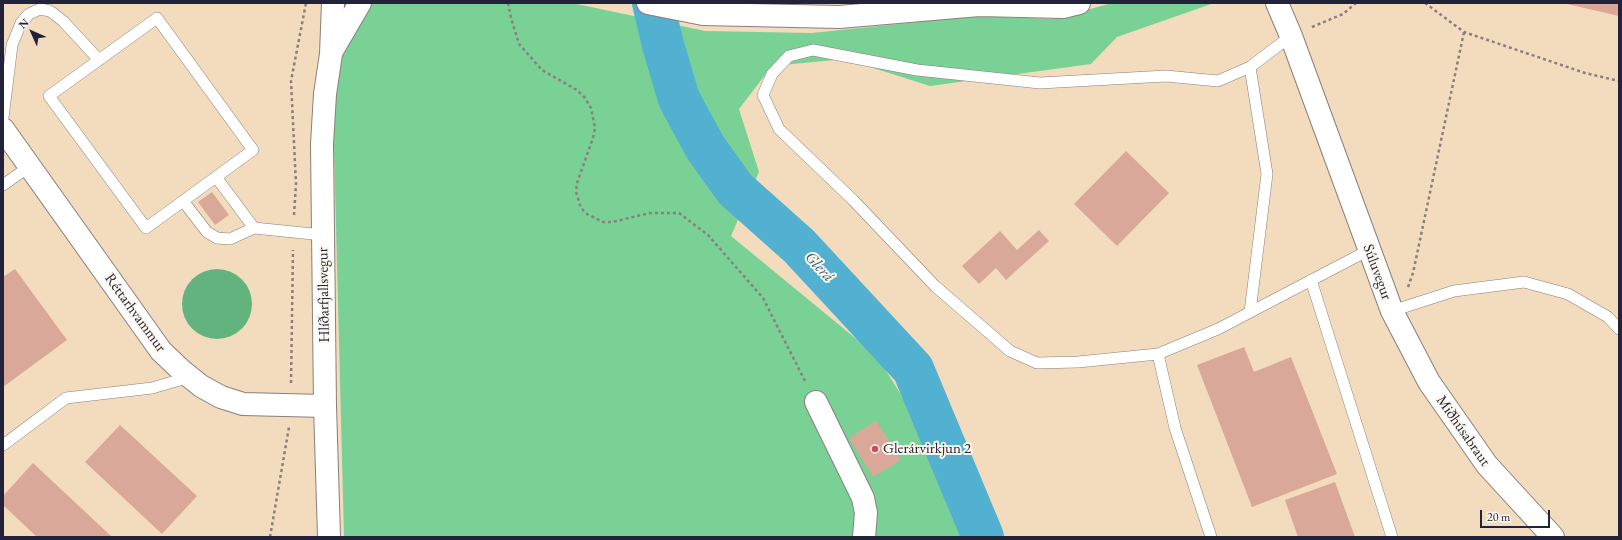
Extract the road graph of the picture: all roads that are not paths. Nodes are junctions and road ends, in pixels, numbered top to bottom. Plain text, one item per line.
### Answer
1 (333, 3) edge
2 (360, 3) edge
3 (648, 3) edge
4 (1079, 3) edge
5 (1277, 3) edge
6 (983, 4) edge
7 (1291, 36) junction
8 (331, 54) junction
9 (99, 60) junction
10 (1250, 67) junction
11 (3, 118) edge
12 (3, 129) edge
13 (30, 166) junction
14 (216, 177) junction
15 (3, 185) edge
16 (183, 201) junction
17 (254, 228) junction
18 (323, 235) junction
19 (1369, 250) junction
20 (1311, 280) junction
21 (1392, 311) junction
22 (1250, 312) junction
23 (1619, 329) edge
24 (1158, 354) junction
25 (190, 377) junction
26 (816, 402) road end
27 (325, 406) junction
28 (3, 445) edge
29 (1547, 535) edge
30 (329, 537) edge
31 (864, 537) edge
32 (1211, 537) edge
33 (1392, 537) edge

1 - 8 street, Hlíðarfjallsvegur
2 - 8 street, Hlíðarfjallsvegur
3 - 6 street
4 - 6 street
5 - 7 street, Súluvegur
7 - 10 lane
7 - 19 street, Súluvegur
8 - 18 street, Hlíðarfjallsvegur
9 - 11 lane
9 - 14 lane
9 - 16 lane
10 - 22 lane
10 - 24 lane
12 - 13 street, Réttarhvammur
13 - 15 lane
13 - 25 street, Réttarhvammur
14 - 16 lane
14 - 17 lane
16 - 17 lane
17 - 18 lane
18 - 27 street, Hlíðarfjallsvegur
19 - 20 lane
19 - 21 street, Súluvegur
20 - 22 lane
20 - 33 lane
21 - 23 lane, Súluvegur
21 - 29 street, Miðhúsabraut
22 - 24 lane
24 - 32 lane
25 - 27 street, Réttarhvammur
25 - 28 lane
26 - 31 street
27 - 30 street, Hlíðarfjallsvegur

